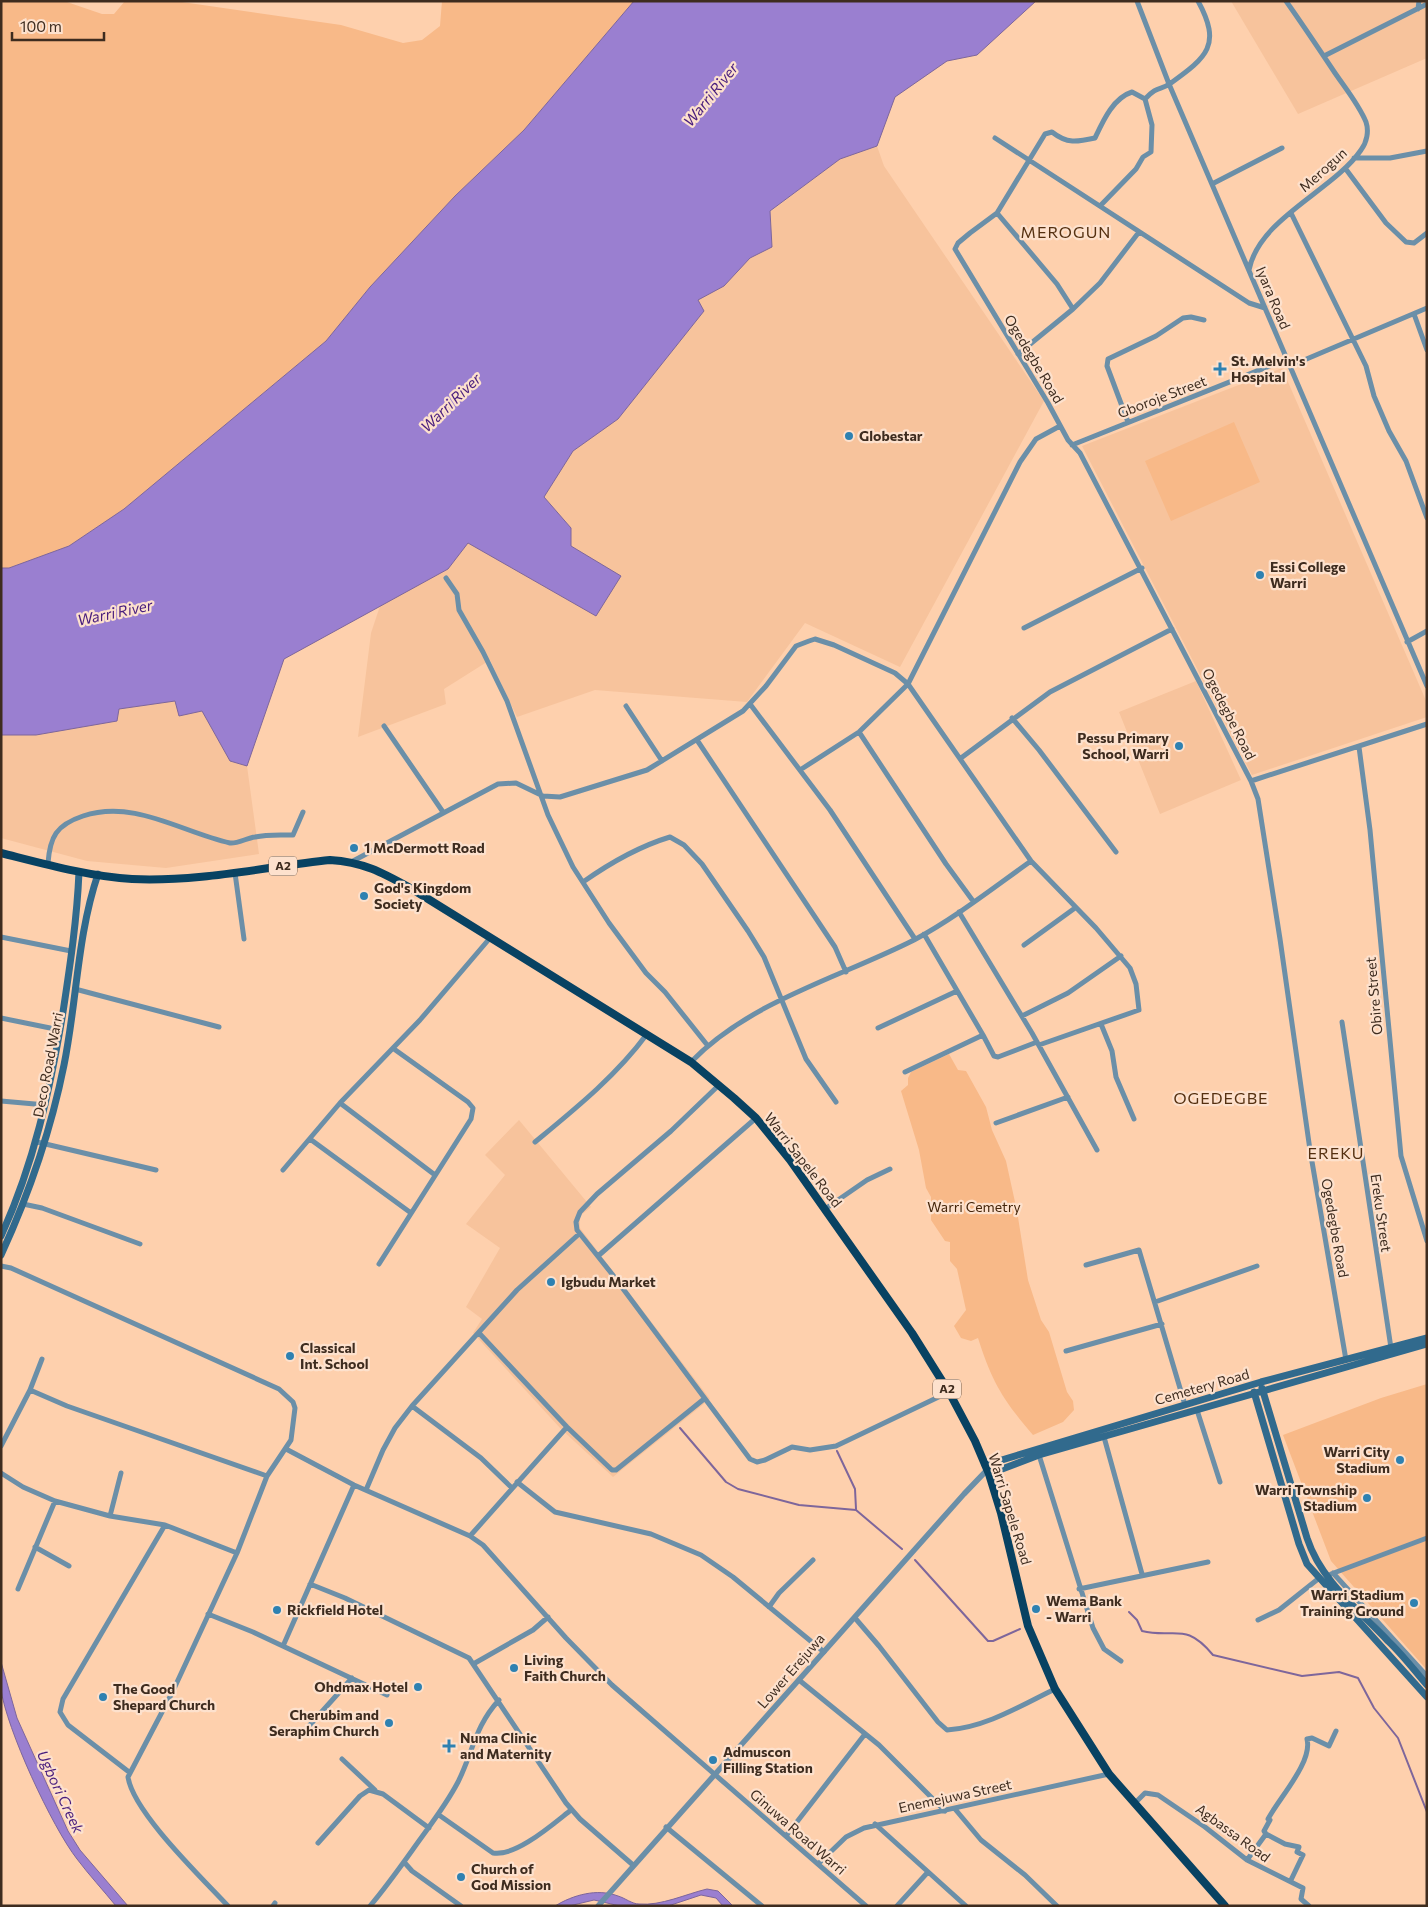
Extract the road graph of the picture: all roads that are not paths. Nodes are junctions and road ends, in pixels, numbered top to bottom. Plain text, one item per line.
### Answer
1 (1137, 1) edge
2 (1198, 1) edge
3 (1286, 1) edge
4 (1420, 1) edge
5 (1427, 4) edge
6 (1418, 9) junction
7 (1324, 56) junction
8 (1169, 84) junction
9 (1146, 99) junction
10 (996, 138) dead end
11 (1282, 148) dead end
12 (1427, 151) edge
13 (1354, 158) junction
14 (1030, 162) junction
15 (1345, 168) junction
16 (1212, 184) junction
17 (1100, 206) junction
18 (997, 213) junction
19 (1291, 214) junction
20 (1139, 232) junction
21 (1427, 233) edge
22 (1249, 271) junction
23 (1265, 308) junction
24 (1427, 308) edge
25 (1072, 309) junction
26 (1414, 314) junction
27 (1204, 320) dead end
28 (1352, 340) junction
29 (1427, 350) edge
30 (1018, 354) junction
31 (1287, 359) junction
32 (1290, 366) junction
33 (1128, 422) junction
34 (1060, 426) junction
35 (1072, 445) junction
36 (1427, 517) edge
37 (1142, 568) junction
38 (446, 578) dead end
39 (1024, 628) dead end
40 (1172, 629) junction
41 (1427, 631) edge
42 (1407, 642) junction
43 (908, 684) junction
44 (1427, 686) edge
45 (750, 704) junction
46 (626, 706) dead end
47 (1012, 718) junction
48 (1427, 724) edge
49 (384, 726) dead end
50 (859, 732) junction
51 (697, 740) junction
52 (1359, 746) junction
53 (961, 758) junction
54 (662, 761) junction
55 (800, 770) junction
56 (1251, 781) junction
57 (542, 796) junction
58 (303, 812) dead end
59 (443, 812) junction
60 (1116, 852) dead end
61 (1, 853) edge
62 (353, 861) junction
63 (1031, 861) junction
64 (48, 863) junction
65 (79, 872) junction
66 (235, 872) junction
67 (98, 874) junction
68 (583, 882) junction
69 (974, 901) junction
70 (1075, 908) junction
71 (959, 912) junction
72 (924, 934) junction
73 (1, 937) edge
74 (490, 938) junction
75 (244, 939) dead end
76 (915, 939) junction
77 (1024, 945) dead end
78 (71, 951) junction
79 (1121, 956) junction
80 (846, 972) junction
81 (75, 990) junction
82 (957, 991) junction
83 (782, 1001) junction
84 (1022, 1016) junction
85 (1, 1018) edge
86 (1342, 1022) dead end
87 (1101, 1024) junction
88 (219, 1027) dead end
89 (878, 1028) dead end
90 (60, 1030) junction
91 (647, 1034) junction
92 (982, 1034) junction
93 (1038, 1043) junction
94 (708, 1046) junction
95 (394, 1050) junction
96 (691, 1062) junction
97 (904, 1072) dead end
98 (720, 1085) junction
99 (1068, 1097) junction
100 (1, 1100) edge
101 (836, 1102) dead end
102 (340, 1103) junction
103 (46, 1105) junction
104 (756, 1118) junction
105 (1134, 1118) dead end
106 (996, 1123) dead end
107 (310, 1139) junction
108 (535, 1142) dead end
109 (40, 1143) junction
110 (1097, 1150) dead end
111 (890, 1169) dead end
112 (156, 1170) dead end
113 (283, 1170) dead end
114 (435, 1175) junction
115 (23, 1204) junction
116 (825, 1209) junction
117 (411, 1213) junction
118 (579, 1234) junction
119 (1, 1236) edge
120 (1427, 1241) edge
121 (140, 1244) dead end
122 (1, 1255) edge
123 (598, 1256) junction
124 (379, 1264) dead end
125 (1086, 1265) dead end
126 (1, 1266) edge
127 (1257, 1266) dead end
128 (1155, 1302) junction
129 (1162, 1324) junction
130 (479, 1333) junction
131 (1427, 1338) edge
132 (1427, 1344) edge
133 (1391, 1348) junction
134 (1066, 1351) dead end
135 (42, 1359) dead end
136 (1346, 1360) junction
137 (1261, 1382) junction
138 (1252, 1385) junction
139 (30, 1390) junction
140 (949, 1392) junction
141 (1263, 1392) junction
142 (1255, 1394) junction
143 (704, 1400) junction
144 (1185, 1405) junction
145 (412, 1406) junction
146 (1197, 1410) junction
147 (567, 1427) junction
148 (1104, 1437) junction
149 (1, 1446) edge
150 (286, 1448) junction
151 (1038, 1455) junction
152 (987, 1469) junction
153 (120, 1472) dead end
154 (1, 1473) edge
155 (267, 1476) junction
156 (517, 1482) junction
157 (1220, 1482) dead end
158 (354, 1485) junction
159 (512, 1488) junction
160 (366, 1490) junction
161 (55, 1501) junction
162 (110, 1516) junction
163 (165, 1526) junction
164 (470, 1536) junction
165 (1427, 1538) edge
166 (35, 1547) junction
167 (237, 1553) junction
168 (814, 1560) dead end
169 (1208, 1562) dead end
170 (69, 1566) dead end
171 (1142, 1574) junction
172 (1330, 1574) junction
173 (1318, 1579) junction
174 (310, 1584) junction
175 (18, 1589) dead end
176 (1079, 1589) junction
177 (769, 1607) junction
178 (208, 1614) junction
179 (548, 1617) junction
180 (855, 1618) junction
181 (1258, 1620) dead end
182 (283, 1646) junction
183 (824, 1652) junction
184 (1121, 1661) dead end
185 (475, 1664) junction
186 (1427, 1676) edge
187 (352, 1678) junction
188 (799, 1680) junction
189 (1427, 1685) edge
190 (1055, 1689) junction
191 (387, 1695) dead end
192 (1427, 1697) edge
193 (499, 1700) junction
194 (309, 1726) dead end
195 (1336, 1731) dead end
196 (865, 1734) junction
197 (342, 1759) dead end
198 (129, 1772) junction
199 (1109, 1774) junction
200 (715, 1776) junction
201 (375, 1790) junction
202 (1134, 1804) junction
203 (955, 1809) junction
204 (572, 1810) junction
205 (945, 1811) junction
206 (439, 1815) junction
207 (875, 1824) junction
208 (666, 1827) junction
209 (429, 1828) junction
210 (1266, 1834) junction
211 (786, 1836) junction
212 (318, 1843) dead end
213 (1247, 1860) junction
214 (404, 1862) junction
215 (818, 1864) junction
216 (633, 1865) junction
217 (928, 1872) junction
218 (1291, 1880) junction
219 (599, 1904) edge
220 (228, 1906) edge
221 (370, 1906) edge
222 (461, 1906) edge
223 (762, 1906) edge
224 (866, 1906) edge
225 (896, 1906) edge
226 (966, 1906) edge
227 (1057, 1906) edge
228 (1225, 1906) edge
229 (1310, 1906) edge

1 - 8 street, Iyara Road
2 - 8 street
3 - 7 street, Merogun
4 - 6 street
5 - 6 street
6 - 7 street
7 - 13 street, Merogun
8 - 9 street
8 - 16 street, Iyara Road
9 - 14 street, Ogedegbe Road
9 - 17 street
10 - 14 street
11 - 16 street
12 - 13 street, Merogun
13 - 15 street, Merogun
14 - 17 street
14 - 18 street, Ogedegbe Road
15 - 19 street, Merogun
15 - 21 street
16 - 22 street, Iyara Road
17 - 20 street
18 - 25 street
18 - 30 street, Ogedegbe Road
19 - 22 street, Merogun
19 - 28 street
20 - 23 street
20 - 25 street
22 - 23 street, Iyara Road
23 - 31 street, Iyara Road
24 - 26 street
25 - 30 street
26 - 28 street
26 - 29 street
27 - 33 street
28 - 32 street
28 - 36 street
30 - 34 street, Ogedegbe Road
31 - 32 street, Iyara Road
31 - 33 street, Gboroje Street
32 - 42 street, Iyara Road
33 - 35 street, Gboroje Street
34 - 35 street, Ogedegbe Road
34 - 43 street
35 - 37 street, Ogedegbe Road
37 - 39 street
37 - 40 street, Ogedegbe Road
38 - 57 street
40 - 47 street
40 - 56 street, Ogedegbe Road
41 - 42 street
42 - 44 street, Iyara Road
43 - 45 street
43 - 50 street
43 - 53 street
45 - 51 street
45 - 55 street
46 - 54 street
47 - 53 street
47 - 60 street
48 - 52 street
49 - 59 street
50 - 55 street
50 - 69 street
51 - 54 street
51 - 80 street
52 - 56 street
52 - 120 street, Obire Street
53 - 63 street
54 - 57 street
55 - 76 street
56 - 136 street, Ogedegbe Road
57 - 59 street
57 - 68 street
58 - 64 street
59 - 62 street
61 - 64 highway, Warri Sapele Road / A2
62 - 66 highway, Warri Sapele Road / A2
62 - 74 highway, Warri Sapele Road / A2
63 - 69 street
63 - 70 street
64 - 65 highway, Warri Sapele Road / A2
65 - 67 highway, Warri Sapele Road / A2
65 - 78 main road, Deco Road Warri
66 - 67 highway, Warri Sapele Road / A2
66 - 75 street
67 - 81 main road, Deco Road Warri
68 - 83 street
68 - 94 street
69 - 71 street
70 - 77 street
70 - 79 street
71 - 72 street
71 - 84 street
72 - 76 street
72 - 82 street
73 - 78 street
74 - 91 highway, Warri Sapele Road / A2
74 - 95 street
76 - 80 street
78 - 90 main road, Deco Road Warri
79 - 84 street
79 - 87 street
80 - 83 street
81 - 88 street
81 - 109 main road, Deco Road Warri
82 - 89 street
82 - 92 street
83 - 94 street
83 - 101 street
84 - 93 street
85 - 90 street
86 - 133 street, Ereku Street
87 - 93 street
87 - 105 street
90 - 103 main road, Deco Road Warri
91 - 96 highway, Warri Sapele Road / A2
91 - 108 street
92 - 93 street
92 - 97 street
93 - 99 street
94 - 96 street
95 - 102 street
95 - 114 street
96 - 98 highway, Warri Sapele Road / A2
98 - 104 highway, Warri Sapele Road / A2
98 - 118 street
99 - 106 street
99 - 110 street
100 - 103 street
102 - 107 street
102 - 114 street
103 - 109 main road, Deco Road Warri
104 - 116 highway, Warri Sapele Road / A2
104 - 123 street
107 - 113 street
107 - 117 street
109 - 112 street
109 - 115 main road, Deco Road Warri
109 - 119 main road, Deco Road Warri
111 - 116 street
114 - 117 street
115 - 121 street
115 - 122 main road, Deco Road Warri
116 - 140 highway, Warri Sapele Road / A2
117 - 124 street
118 - 123 street
118 - 130 street
123 - 143 street
125 - 128 street
126 - 150 street
127 - 128 street
128 - 129 street
129 - 134 street
129 - 144 street
130 - 145 street
130 - 147 street
131 - 133 main road, Cemetery Road
132 - 141 main road, Cemetery Road
133 - 136 main road, Cemetery Road
135 - 139 street
136 - 137 main road, Cemetery Road
137 - 138 main road, Cemetery Road
137 - 141 main road
138 - 142 main road
138 - 144 main road, Cemetery Road
139 - 149 street
139 - 155 street
140 - 143 street
140 - 152 highway, Warri Sapele Road / A2
141 - 142 main road, Cemetery Road
141 - 172 main road
142 - 146 main road, Cemetery Road
142 - 173 main road
143 - 147 street
144 - 152 main road, Cemetery Road
145 - 159 street
145 - 160 street
146 - 148 main road, Cemetery Road
146 - 157 street
147 - 156 street
148 - 151 main road, Cemetery Road
148 - 171 street
150 - 155 street
150 - 158 street, Ginuwa Road Warri
151 - 152 main road, Cemetery Road
151 - 176 street
152 - 180 street, Lower Erejuwa
152 - 190 highway, Warri Sapele Road / A2
153 - 162 street
154 - 161 street
155 - 167 street
156 - 159 street
156 - 177 street
158 - 160 street, Ginuwa Road Warri
158 - 174 street
159 - 164 street
160 - 164 street, Ginuwa Road Warri
161 - 162 street
161 - 166 street
162 - 163 street
163 - 167 street
163 - 198 street
164 - 179 street, Ginuwa Road Warri
165 - 172 street
166 - 170 street
166 - 175 street
167 - 178 street
168 - 177 street
169 - 171 street
171 - 176 street
172 - 186 street
172 - 189 main road
173 - 181 street
173 - 192 main road
174 - 182 street
174 - 185 street
176 - 184 street
177 - 183 street
178 - 182 street
178 - 198 street
179 - 185 street
179 - 200 street, Ginuwa Road Warri
180 - 183 street, Lower Erejuwa
180 - 190 street
182 - 187 street
183 - 188 street, Lower Erejuwa
185 - 193 street
187 - 191 street
187 - 194 street
188 - 196 street
188 - 200 street, Lower Erejuwa
190 - 199 highway, Warri Sapele Road / A2
193 - 204 street
193 - 206 street
195 - 210 street
196 - 205 street
196 - 211 street
197 - 201 street
198 - 220 street
199 - 202 highway, Warri Sapele Road / A2
199 - 203 street, Enemejuwa Street
200 - 208 street, Lower Erejuwa
200 - 211 street, Ginuwa Road Warri
201 - 209 street
201 - 212 street
202 - 213 street, Agbassa Road
202 - 228 highway, Warri Sapele Road / A2
203 - 205 street, Enemejuwa Street
203 - 227 street
204 - 206 street
204 - 216 street
205 - 207 street, Enemejuwa Street
206 - 209 street
207 - 215 street, Enemejuwa Street
207 - 217 street
208 - 216 street, Lower Erejuwa
208 - 223 street
209 - 214 street
210 - 213 street
210 - 218 street
211 - 215 street, Ginuwa Road Warri
213 - 218 street, Agbassa Road
214 - 221 street
214 - 222 street
215 - 224 street, Ginuwa Road Warri
216 - 219 street, Lower Erejuwa
217 - 225 street
217 - 226 street
218 - 229 street

